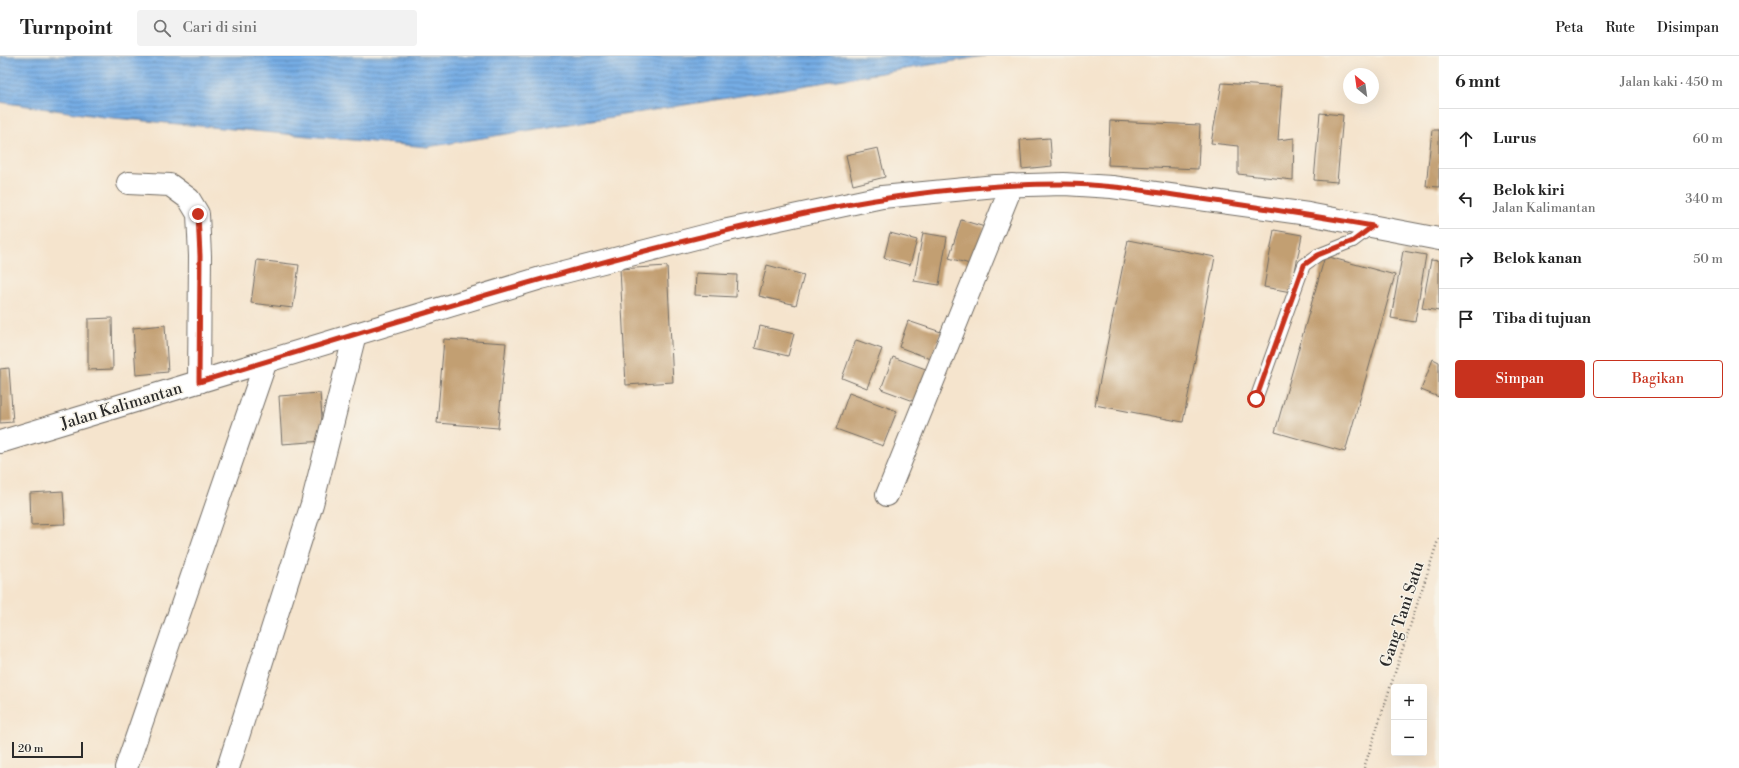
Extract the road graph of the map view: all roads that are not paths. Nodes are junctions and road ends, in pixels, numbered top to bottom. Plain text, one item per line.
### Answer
1 (128, 183) dead end
2 (1012, 185) junction
3 (1373, 226) junction
4 (1439, 239) edge
5 (355, 334) junction
6 (266, 361) junction
7 (199, 382) junction
8 (1256, 399) dead end
9 (0, 442) edge
10 (887, 495) dead end
11 (126, 768) edge
12 (228, 768) edge

1 - 7 street
2 - 3 street, Jalan Kalimantan
2 - 5 street, Jalan Kalimantan
2 - 10 street
3 - 4 street, Jalan Kalimantan
3 - 8 lane
5 - 6 street, Jalan Kalimantan
5 - 12 street
6 - 7 street, Jalan Kalimantan
6 - 11 street
7 - 9 street, Jalan Kalimantan

